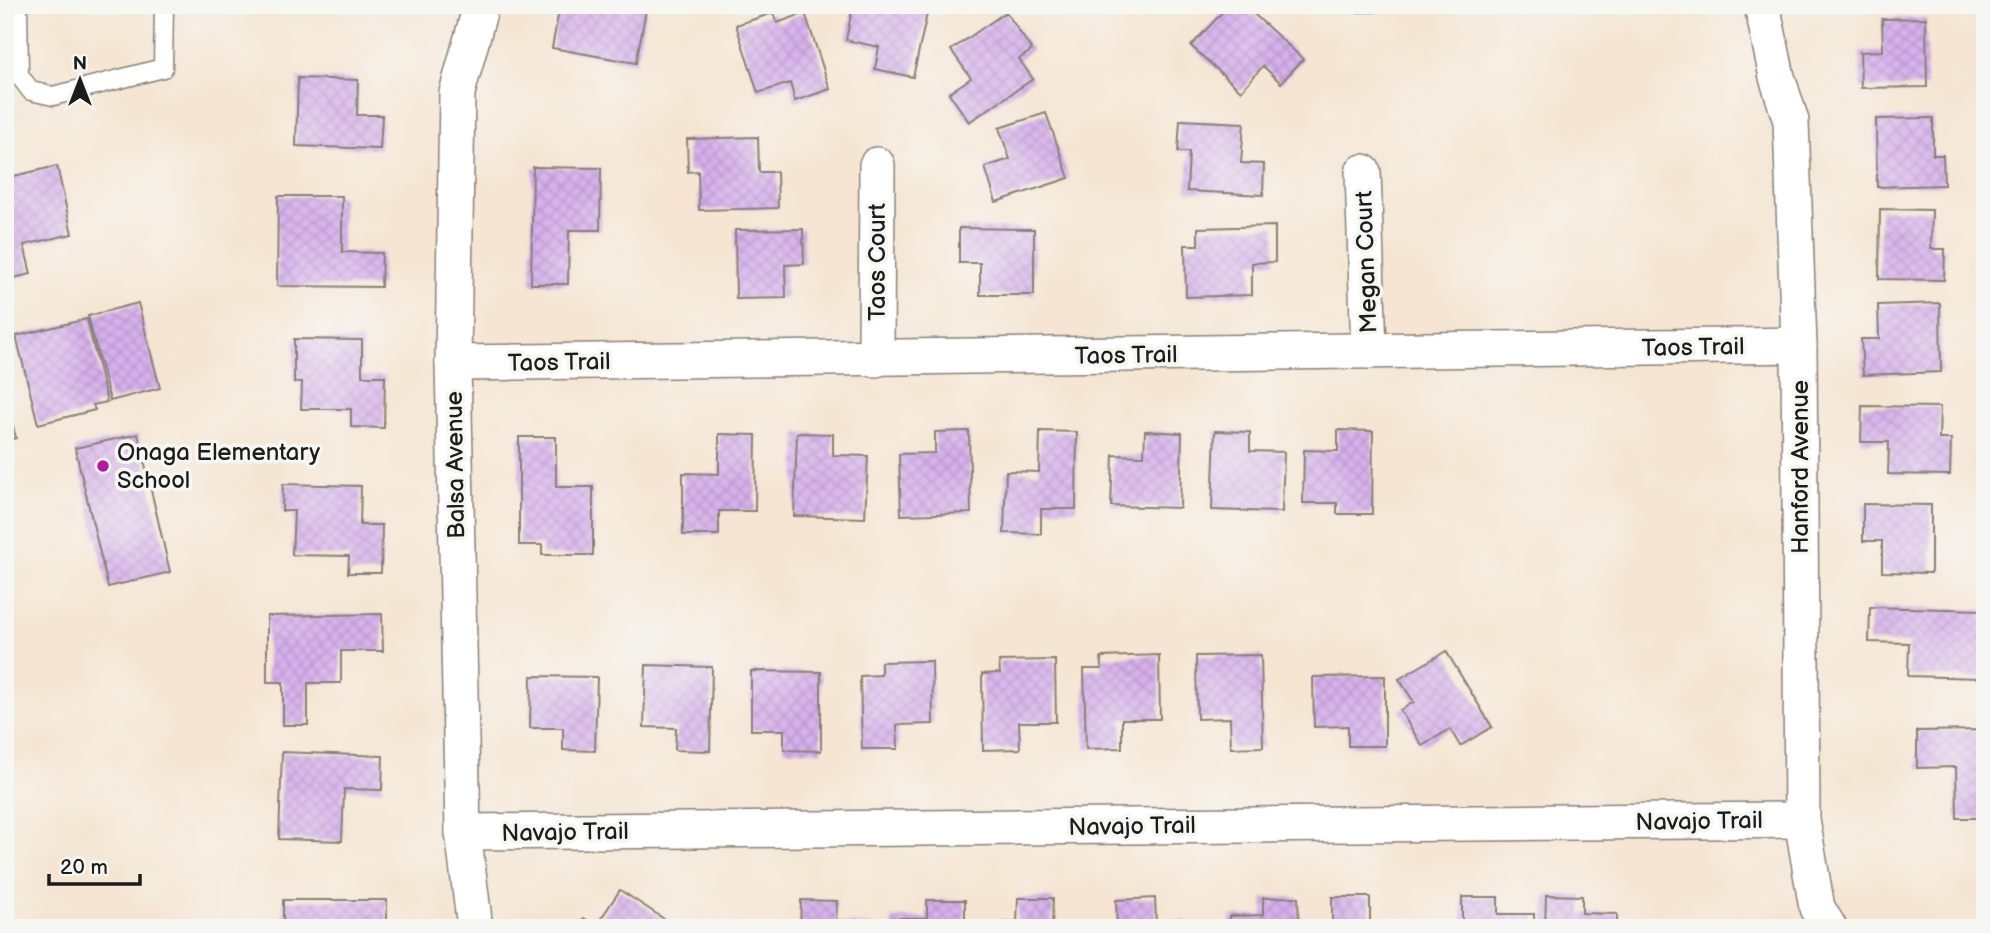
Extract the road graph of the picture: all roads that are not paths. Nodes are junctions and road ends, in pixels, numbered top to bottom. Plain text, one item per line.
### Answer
1 (18, 5) edge
2 (164, 5) edge
3 (481, 5) edge
4 (1762, 5) edge
5 (877, 165) dead end
6 (1363, 172) dead end
7 (1799, 345) junction
8 (1369, 351) junction
9 (876, 359) junction
10 (453, 363) junction
11 (1802, 820) junction
12 (463, 832) junction
13 (475, 928) edge
14 (1829, 928) edge

1 - 2 lane
3 - 10 street, Balsa Avenue
4 - 7 street, Hanford Avenue
5 - 9 street, Taos Court
6 - 8 street, Megan Court
7 - 8 street, Taos Trail
7 - 11 street, Hanford Avenue
8 - 9 street, Taos Trail
9 - 10 street, Taos Trail
10 - 12 street, Balsa Avenue
11 - 12 street, Navajo Trail
11 - 14 street, Hanford Avenue
12 - 13 street, Balsa Avenue

